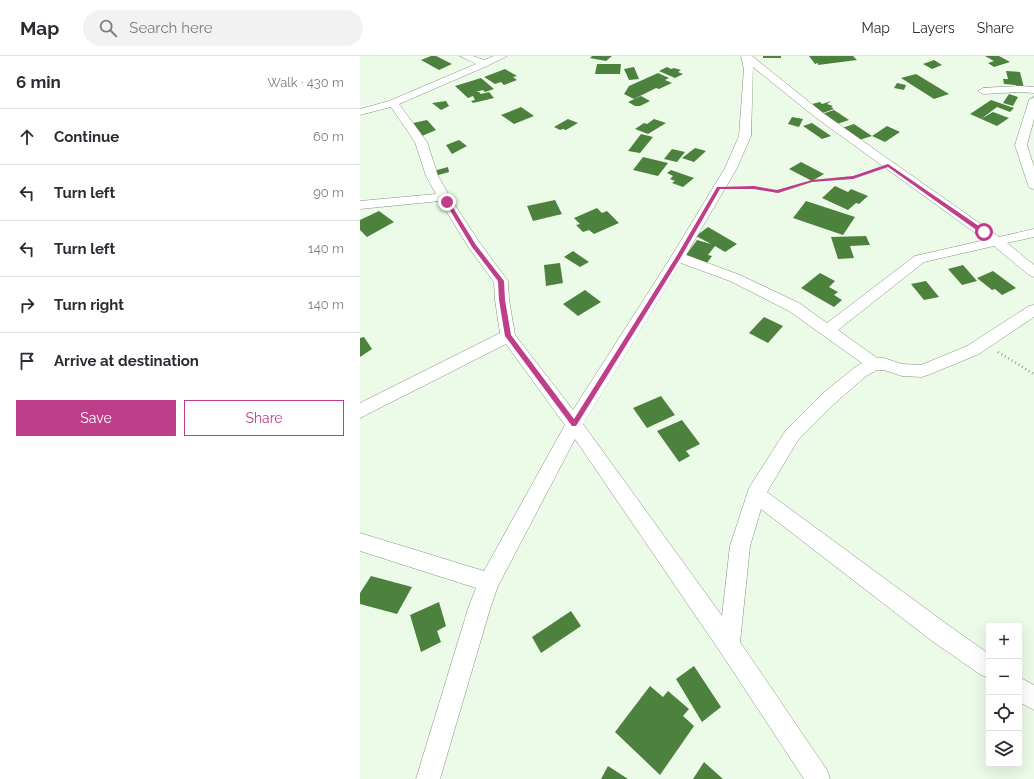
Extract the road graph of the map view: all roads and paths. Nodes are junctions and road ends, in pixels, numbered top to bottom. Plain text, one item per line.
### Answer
1 (465, 56) edge
2 (502, 56) edge
3 (746, 56) edge
4 (484, 64) junction
5 (1034, 90) edge
6 (983, 91) dead end
7 (1034, 100) edge
8 (393, 102) junction
9 (360, 112) edge
10 (888, 165) junction
11 (1034, 185) edge
12 (719, 188) junction
13 (444, 196) junction
14 (360, 205) edge
15 (1034, 233) edge
16 (997, 243) junction
17 (678, 257) junction
18 (1034, 272) edge
19 (1034, 310) edge
20 (828, 330) junction
21 (508, 336) junction
22 (984, 344) junction
23 (874, 364) junction
24 (1034, 374) edge
25 (360, 411) edge
26 (574, 424) junction
27 (756, 494) junction
28 (360, 542) edge
29 (489, 582) junction
30 (729, 645) junction
31 (986, 665) edge
32 (1022, 690) edge
33 (1034, 699) edge
34 (428, 779) edge
35 (818, 779) edge

1 - 4 street
2 - 4 street
3 - 10 street
3 - 12 street
4 - 8 street
5 - 6 street
7 - 11 street
8 - 9 street
8 - 13 street
10 - 12 path
10 - 16 street
12 - 17 street
13 - 14 street
13 - 21 street
15 - 16 street
16 - 18 street
16 - 20 street
17 - 20 street
17 - 26 street
19 - 22 street
20 - 23 street
21 - 25 street
21 - 26 street
22 - 23 street
22 - 24 path
23 - 27 street
26 - 29 street
26 - 30 street
27 - 30 street
27 - 31 street
28 - 29 street
29 - 34 street
30 - 35 street
32 - 33 street

